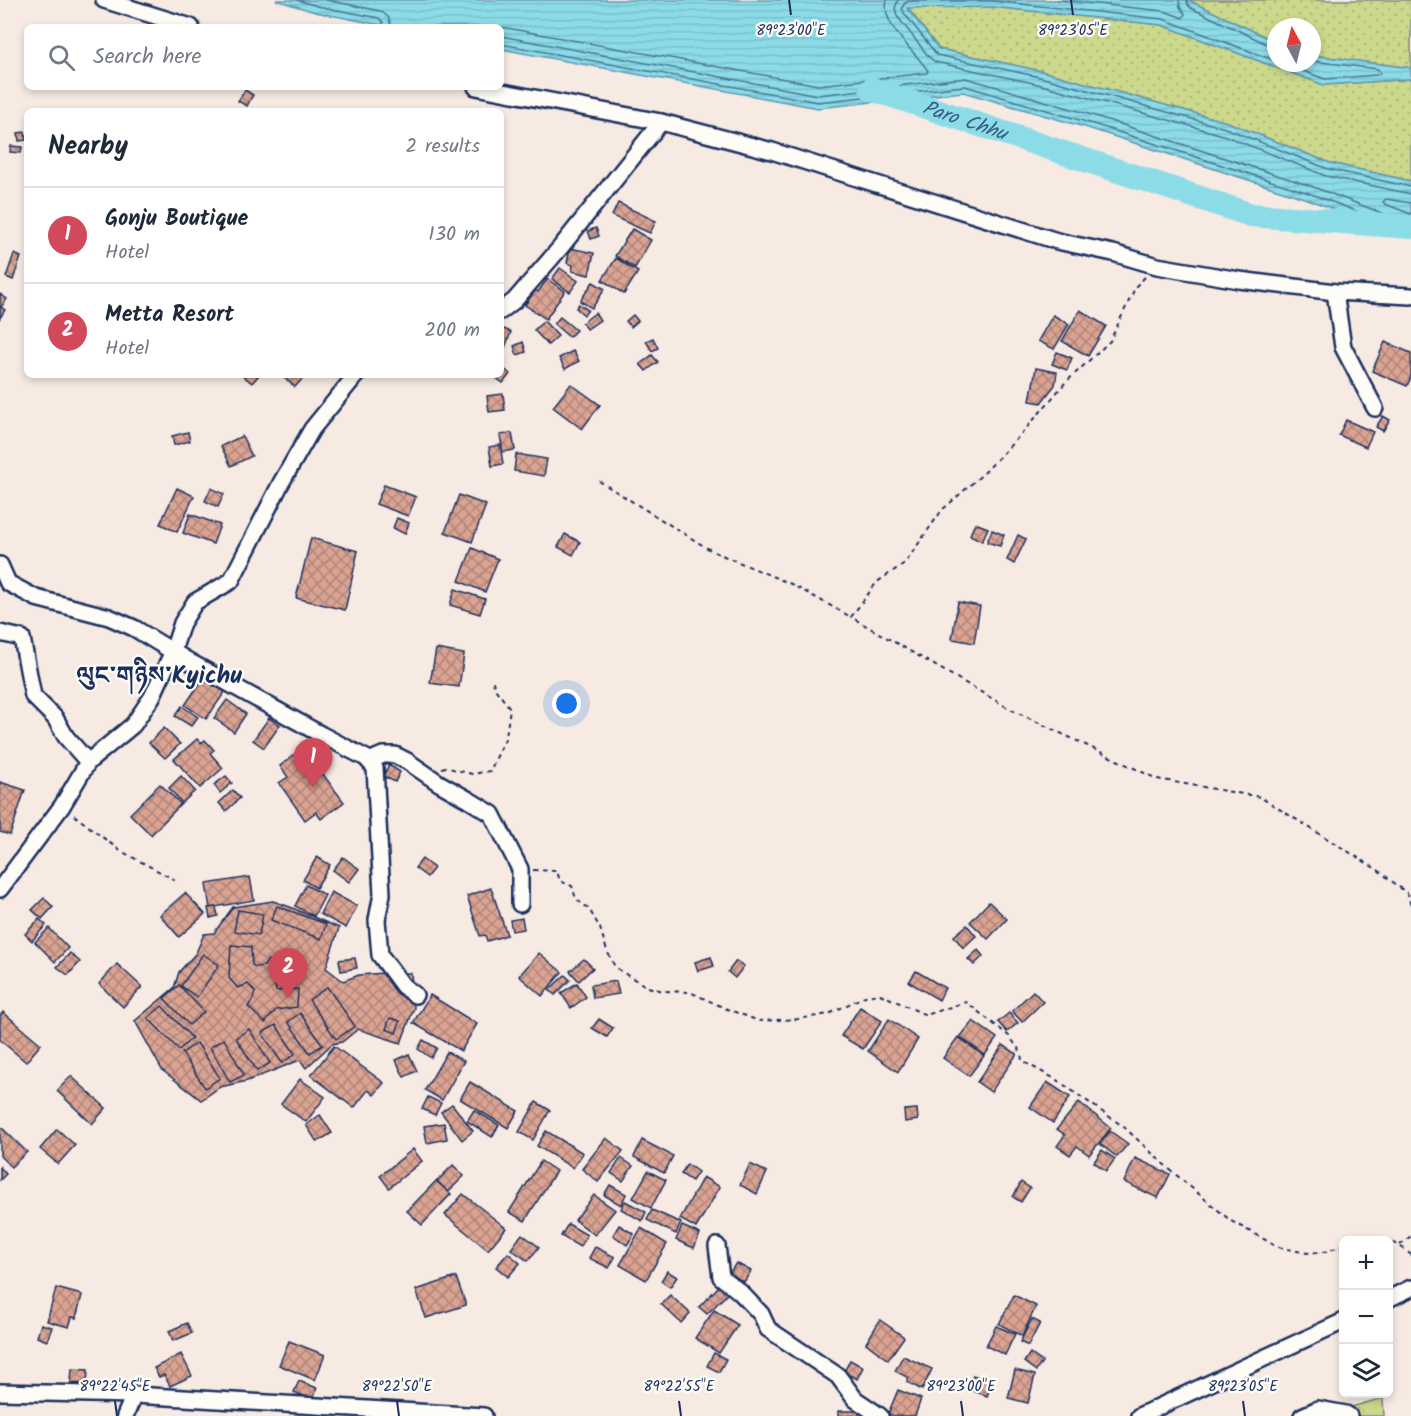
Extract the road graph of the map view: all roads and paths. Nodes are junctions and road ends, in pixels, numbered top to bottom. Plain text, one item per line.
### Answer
1 (104, 0) edge
2 (181, 24) edge
3 (492, 90) edge
4 (661, 122) junction
5 (1157, 266) junction
6 (1335, 292) junction
7 (1411, 296) edge
8 (504, 309) edge
9 (354, 378) edge
10 (1375, 408) dead end
11 (599, 480) dead end
12 (0, 565) edge
13 (851, 617) junction
14 (0, 633) edge
15 (173, 651) junction
16 (492, 678) dead end
17 (369, 761) junction
18 (88, 762) junction
19 (425, 773) junction
20 (62, 806) junction
21 (520, 869) junction
22 (175, 880) dead end
23 (0, 889) edge
24 (520, 904) dead end
25 (1411, 907) edge
26 (415, 995) dead end
27 (1411, 1236) edge
28 (1393, 1242) edge
29 (1400, 1245) junction
30 (717, 1246) dead end
31 (1339, 1247) edge
32 (1411, 1255) edge
33 (1411, 1288) edge
34 (1393, 1297) edge
35 (1339, 1323) edge
36 (0, 1392) edge
37 (134, 1395) junction
38 (125, 1416) edge
39 (484, 1416) edge
40 (880, 1416) edge
41 (1139, 1416) edge
42 (1302, 1416) edge
43 (1349, 1416) edge

1 - 2 street
3 - 4 street
4 - 5 street
4 - 8 street
5 - 6 street
5 - 13 path
6 - 7 street
6 - 10 street
9 - 15 street
11 - 13 path
12 - 15 street
13 - 25 path
14 - 18 street
15 - 17 street
15 - 18 street
16 - 19 path
17 - 19 street
17 - 26 street
18 - 20 street
19 - 21 street
20 - 22 path
20 - 23 street
21 - 24 street
21 - 31 path
27 - 29 path
28 - 29 path
29 - 32 path
30 - 40 street
33 - 34 street
35 - 41 street
36 - 37 street
37 - 38 street
37 - 39 street
42 - 43 street

